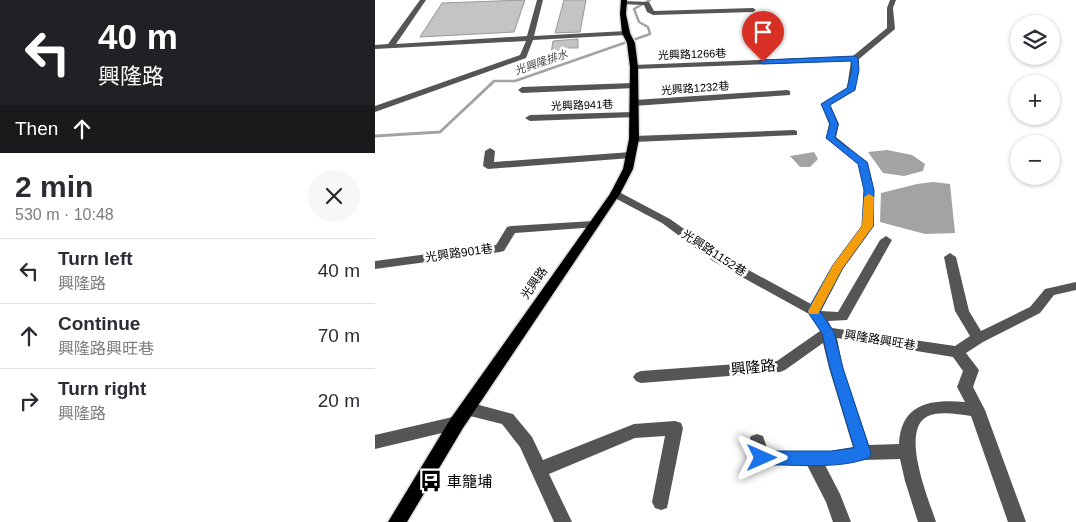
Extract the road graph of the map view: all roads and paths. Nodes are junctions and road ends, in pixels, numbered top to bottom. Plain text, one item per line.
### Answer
1 (423, 0) edge
2 (540, 0) edge
3 (893, 0) edge
4 (623, 2) edge
5 (753, 10) dead end
6 (629, 38) junction
7 (530, 40) junction
8 (375, 46) edge
9 (390, 46) junction
10 (855, 58) junction
11 (633, 67) junction
12 (633, 86) junction
13 (522, 90) dead end
14 (787, 93) dead end
15 (375, 109) edge
16 (633, 109) junction
17 (531, 118) dead end
18 (794, 133) dead end
19 (634, 139) junction
20 (490, 151) dead end
21 (631, 155) junction
22 (615, 194) junction
23 (593, 225) junction
24 (886, 240) dead end
25 (949, 257) dead end
26 (375, 265) edge
27 (1076, 286) edge
28 (815, 314) junction
29 (828, 332) junction
30 (978, 338) junction
31 (957, 352) junction
32 (641, 377) dead end
33 (468, 409) junction
34 (977, 410) junction
35 (457, 423) junction
36 (757, 441) dead end
37 (375, 442) edge
38 (906, 451) junction
39 (863, 453) junction
40 (812, 458) junction
41 (539, 470) junction
42 (661, 502) dead end
43 (397, 522) edge
44 (563, 522) edge
45 (842, 522) edge
46 (927, 522) edge
47 (1017, 522) edge

1 - 9 lane
2 - 7 lane
3 - 10 lane
4 - 5 lane
4 - 6 main road, 光興路
6 - 7 lane
6 - 11 main road, 光興路
7 - 9 lane
7 - 15 lane
8 - 9 lane
10 - 11 lane, 光興路1266巷
10 - 28 lane
11 - 12 main road, 光興路
12 - 13 lane
12 - 16 main road, 光興路
14 - 16 lane, 光興路1232巷
16 - 17 lane, 光興路941巷
16 - 19 main road, 光興路
18 - 19 lane
19 - 21 main road, 光興路
20 - 21 lane
21 - 22 main road, 光興路
22 - 23 main road, 光興路
22 - 28 lane, 光興路1152巷
23 - 26 lane, 光興路901巷
23 - 33 main road, 光興路
24 - 28 lane
25 - 30 lane
27 - 30 lane
28 - 29 lane, 興隆路興旺巷
29 - 31 lane, 興隆路興旺巷
29 - 32 lane, 興隆路
29 - 39 lane
30 - 31 lane
31 - 34 lane
33 - 35 main road, 光興路
33 - 41 lane
34 - 38 lane
34 - 47 lane
35 - 37 lane
35 - 43 main road, 光興路
36 - 40 lane
38 - 39 lane
38 - 46 lane
39 - 40 lane
40 - 45 lane
41 - 42 lane
41 - 44 lane

